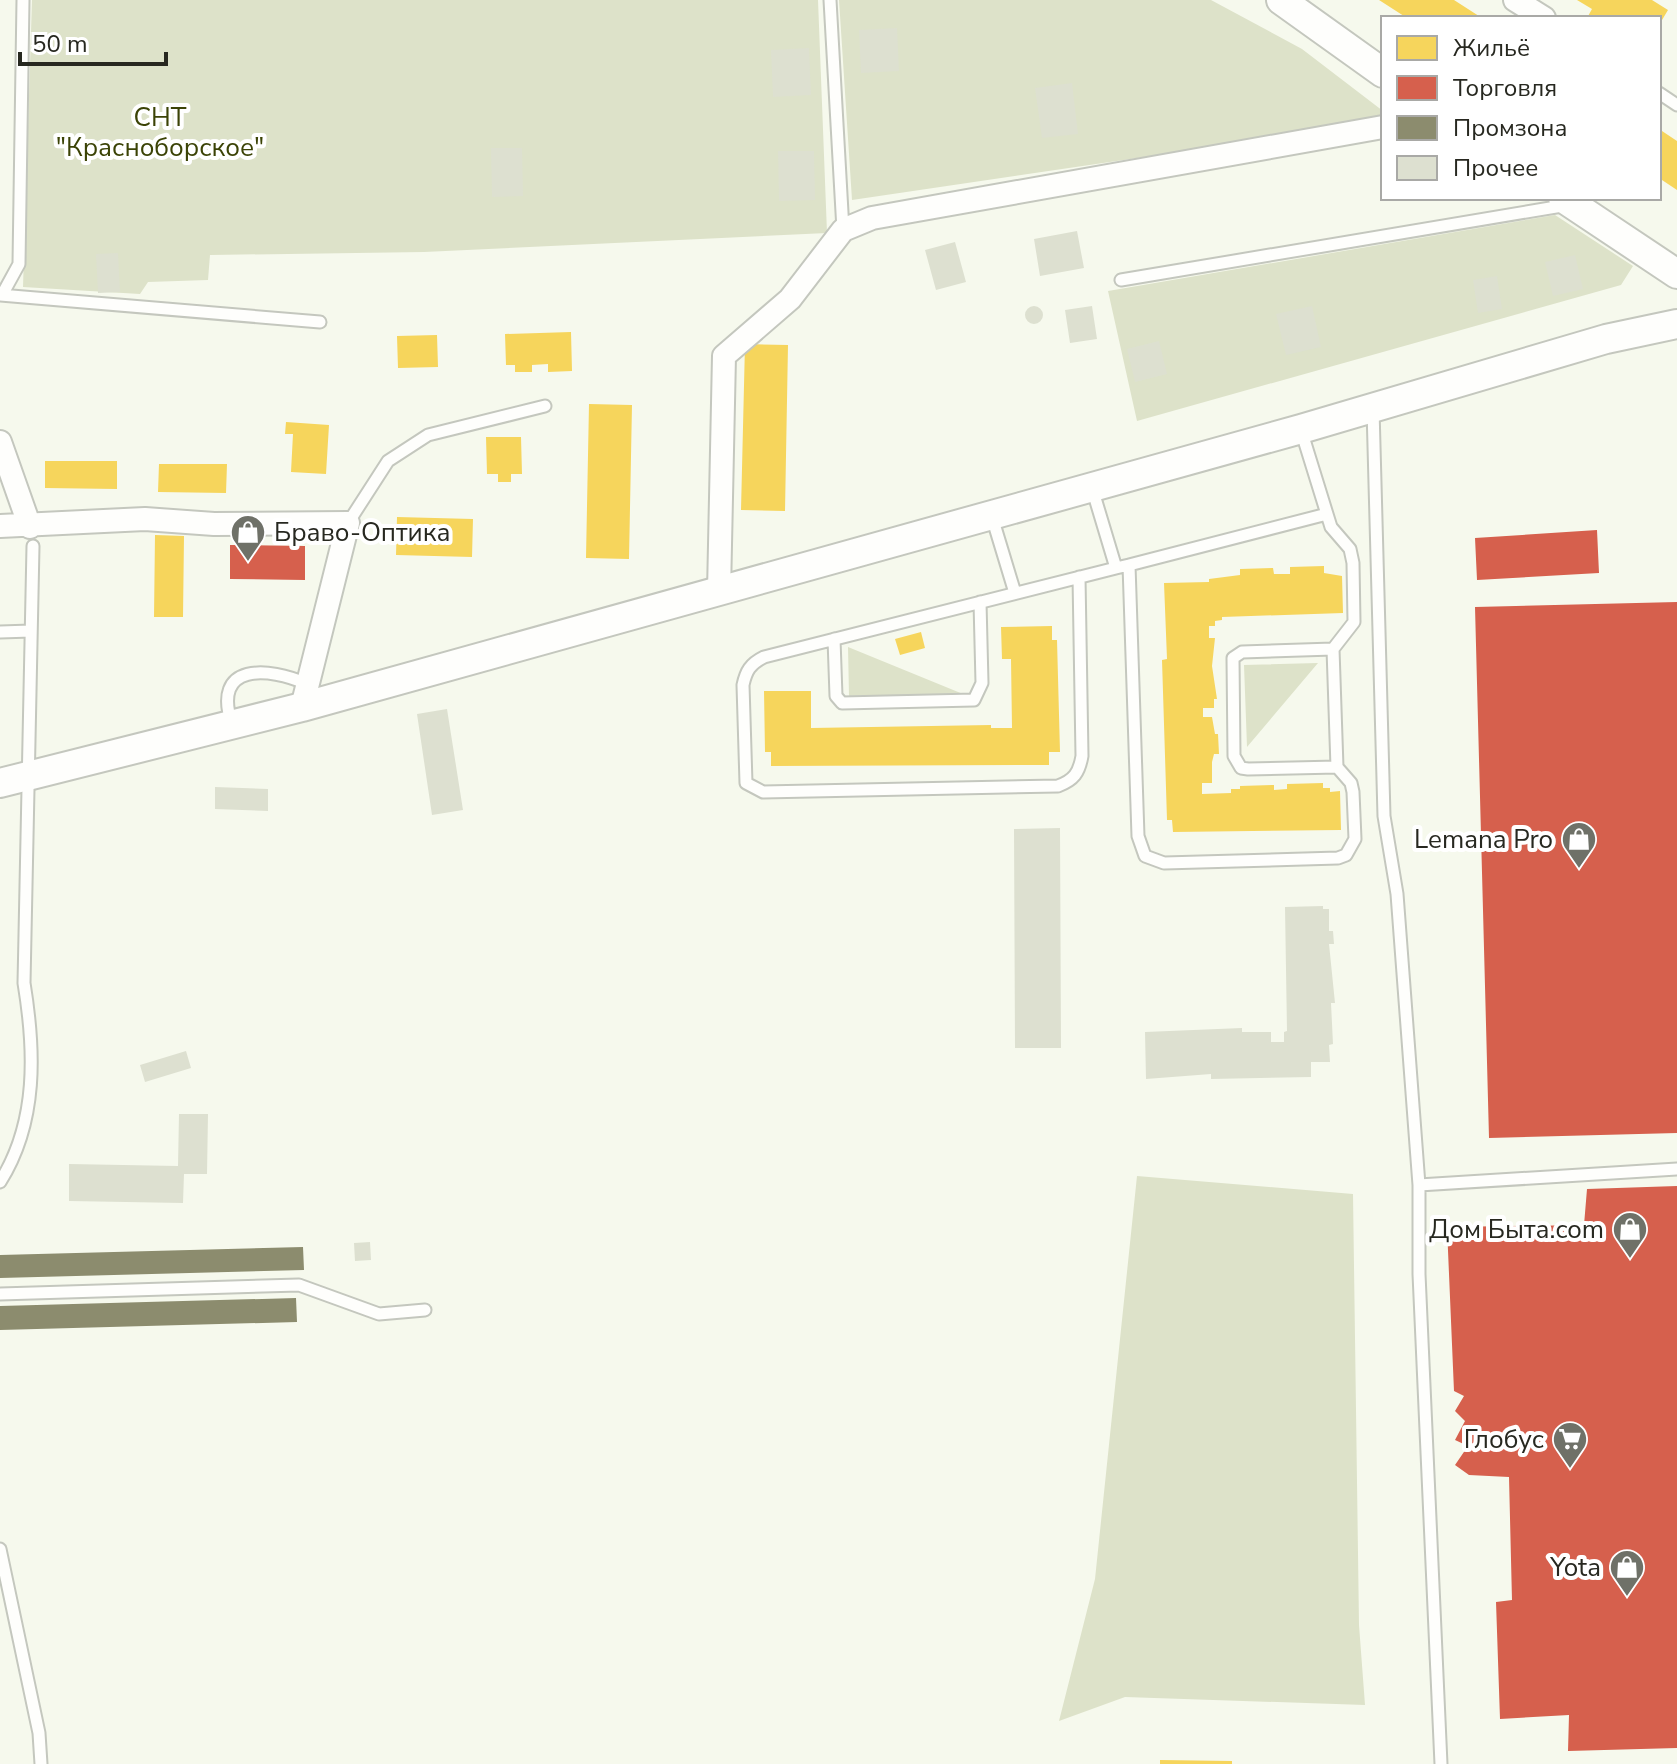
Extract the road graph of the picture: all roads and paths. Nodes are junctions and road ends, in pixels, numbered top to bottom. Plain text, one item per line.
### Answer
1 (23, 0) edge
2 (830, 0) edge
3 (1281, 0) edge
4 (1515, 0) edge
5 (1541, 16) edge
6 (1381, 72) edge
7 (1381, 127) edge
8 (1568, 201) edge
9 (843, 230) junction
10 (1677, 274) edge
11 (1121, 280) dead end
12 (1, 295) edge
13 (320, 322) dead end
14 (1677, 324) edge
15 (545, 406) dead end
16 (1373, 409) junction
17 (1301, 429) junction
18 (0, 442) edge
19 (1092, 488) junction
20 (1327, 514) junction
21 (992, 516) junction
22 (348, 523) junction
23 (0, 526) edge
24 (31, 537) junction
25 (1122, 566) junction
26 (1079, 577) junction
27 (719, 592) junction
28 (1015, 593) junction
29 (980, 602) junction
30 (31, 631) junction
31 (0, 632) edge
32 (834, 639) junction
33 (1333, 649) junction
34 (305, 695) junction
35 (232, 724) junction
36 (1337, 767) junction
37 (14, 780) edge
38 (1677, 1169) edge
39 (0, 1182) edge
40 (1419, 1185) junction
41 (0, 1294) edge
42 (425, 1310) dead end
43 (0, 1549) edge
44 (41, 1764) edge
45 (1441, 1764) edge

1 - 12 lane
2 - 9 lane
3 - 6 street
4 - 5 street
7 - 9 street
8 - 10 street
8 - 11 lane
9 - 27 street
12 - 13 lane
14 - 16 street
15 - 22 lane
16 - 17 street
16 - 40 lane
17 - 19 street
17 - 20 lane
18 - 24 street
19 - 21 street
19 - 25 lane
20 - 25 lane
20 - 33 lane
21 - 27 street
21 - 28 lane
22 - 24 street
22 - 34 street
23 - 24 street
24 - 30 lane
25 - 26 lane
25 - 36 lane
26 - 28 lane
26 - 32 lane
27 - 34 street
28 - 29 lane
29 - 32 lane
29 - 32 lane
30 - 31 lane
30 - 37 lane
33 - 36 lane
33 - 36 lane
34 - 35 street
34 - 35 lane
35 - 37 street
37 - 39 lane
38 - 40 lane
40 - 45 lane
41 - 42 lane
43 - 44 lane

